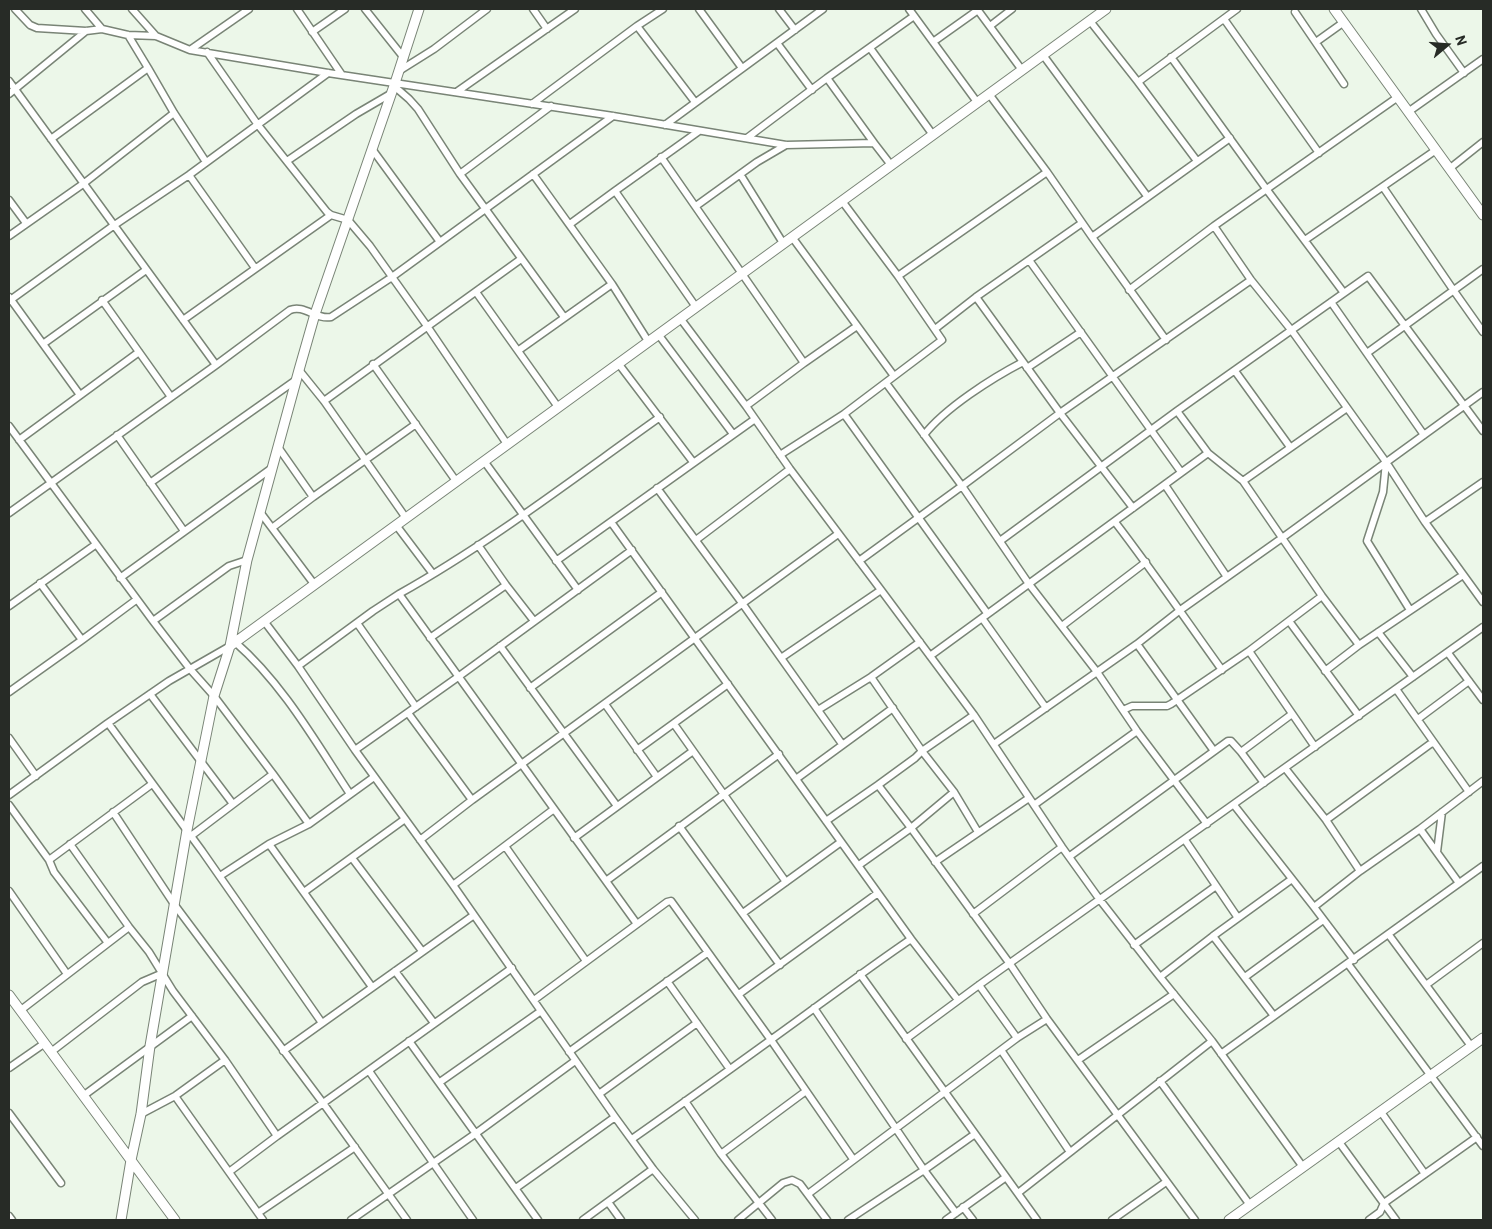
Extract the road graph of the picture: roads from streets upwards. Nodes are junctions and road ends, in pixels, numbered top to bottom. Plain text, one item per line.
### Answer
1 (15, 9) edge
2 (85, 9) edge
3 (143, 9) edge
4 (249, 9) edge
5 (297, 9) edge
6 (345, 9) edge
7 (365, 9) edge
8 (419, 9) edge
9 (488, 9) edge
10 (533, 9) edge
11 (575, 9) edge
12 (663, 9) edge
13 (699, 9) edge
14 (778, 9) edge
15 (823, 9) edge
16 (909, 9) edge
17 (977, 9) edge
18 (1012, 9) edge
19 (1106, 9) edge
20 (1237, 9) edge
21 (1422, 9) edge
22 (1337, 10) edge
23 (134, 11) edge
24 (1295, 12) dead end
25 (914, 16) junction
26 (1224, 19) junction
27 (1090, 21) junction
28 (1344, 22) junction
29 (637, 26) junction
30 (990, 26) junction
31 (102, 29) junction
32 (547, 29) junction
33 (795, 30) junction
34 (86, 31) junction
35 (312, 32) junction
36 (128, 35) junction
37 (156, 36) junction
38 (933, 42) junction
39 (1316, 42) junction
40 (777, 43) junction
41 (870, 48) junction
42 (190, 50) junction
43 (207, 52) junction
44 (1043, 55) junction
45 (1171, 57) junction
46 (404, 58) junction
47 (1483, 59) edge
48 (148, 68) junction
49 (742, 68) junction
50 (1022, 70) junction
51 (399, 71) junction
52 (328, 73) junction
53 (1464, 73) junction
54 (342, 75) junction
55 (828, 78) junction
56 (9, 81) edge
57 (1138, 82) junction
58 (1344, 84) dead end
59 (394, 87) junction
60 (15, 89) junction
61 (812, 90) junction
62 (458, 92) junction
63 (9, 94) edge
64 (989, 94) junction
65 (1398, 97) junction
66 (695, 102) junction
67 (977, 102) junction
68 (532, 104) junction
69 (551, 106) junction
70 (1408, 112) junction
71 (174, 114) junction
72 (613, 116) junction
73 (258, 125) junction
74 (665, 125) junction
75 (699, 131) junction
76 (933, 135) junction
77 (747, 138) junction
78 (1230, 138) junction
79 (51, 139) junction
80 (1483, 142) edge
81 (874, 143) junction
82 (786, 145) junction
83 (372, 149) junction
84 (1436, 150) junction
85 (1318, 153) junction
86 (662, 157) junction
87 (287, 161) junction
88 (1197, 161) junction
89 (206, 162) junction
90 (891, 165) junction
91 (1450, 169) junction
92 (1047, 172) junction
93 (460, 174) junction
94 (533, 174) junction
95 (740, 174) junction
96 (189, 175) junction
97 (83, 184) junction
98 (1383, 187) junction
99 (615, 190) junction
100 (1267, 190) junction
101 (1147, 196) junction
102 (9, 200) edge
103 (842, 201) junction
104 (696, 206) junction
105 (485, 208) junction
106 (331, 215) junction
107 (1483, 215) edge
108 (348, 220) junction
109 (26, 223) junction
110 (1082, 223) junction
111 (570, 224) junction
112 (114, 226) junction
113 (1214, 226) junction
114 (9, 236) edge
115 (792, 237) junction
116 (1092, 237) junction
117 (1305, 240) junction
118 (440, 242) junction
119 (783, 243) junction
120 (521, 259) junction
121 (1029, 260) junction
122 (256, 268) junction
123 (1483, 269) edge
124 (146, 270) junction
125 (742, 273) junction
126 (898, 276) junction
127 (392, 277) junction
128 (1251, 280) junction
129 (612, 284) junction
130 (1129, 290) junction
131 (1454, 291) junction
132 (476, 292) junction
133 (1344, 293) junction
134 (976, 297) junction
135 (10, 299) edge
136 (102, 300) junction
137 (1331, 302) junction
138 (696, 307) junction
139 (315, 314) junction
140 (564, 317) junction
141 (680, 318) junction
142 (183, 320) junction
143 (427, 326) junction
144 (857, 326) junction
145 (1405, 327) junction
146 (935, 329) junction
147 (1292, 331) junction
148 (1081, 332) junction
149 (1483, 332) edge
150 (658, 334) junction
151 (1166, 340) junction
152 (648, 341) junction
153 (43, 344) junction
154 (519, 350) junction
155 (139, 352) junction
156 (1368, 353) junction
157 (804, 362) junction
158 (373, 364) junction
159 (618, 364) junction
160 (216, 365) junction
161 (1025, 365) junction
162 (299, 370) junction
163 (1235, 371) junction
164 (894, 376) junction
165 (1113, 376) junction
166 (296, 380) junction
167 (886, 383) junction
168 (1483, 392) edge
169 (80, 395) junction
170 (171, 397) junction
171 (324, 401) junction
172 (746, 406) junction
173 (1464, 406) junction
174 (558, 407) junction
175 (1347, 408) junction
176 (1178, 411) junction
177 (1060, 413) junction
178 (844, 414) junction
179 (660, 417) junction
180 (754, 419) junction
181 (416, 424) junction
182 (9, 426) edge
183 (1152, 430) junction
184 (1483, 431) edge
185 (734, 434) junction
186 (117, 435) junction
187 (1424, 435) junction
188 (924, 436) junction
189 (14, 437) edge
190 (507, 444) junction
191 (1290, 447) junction
192 (278, 448) junction
193 (1208, 453) junction
194 (780, 455) junction
195 (366, 460) junction
196 (484, 461) junction
197 (694, 462) junction
198 (1386, 462) junction
199 (1100, 467) junction
200 (272, 468) junction
201 (790, 469) junction
202 (1181, 472) junction
203 (456, 481) junction
204 (1243, 481) junction
205 (1483, 482) edge
206 (51, 483) junction
207 (150, 483) junction
208 (1165, 485) junction
209 (962, 486) junction
210 (657, 488) junction
211 (313, 497) junction
212 (1133, 508) junction
213 (260, 512) junction
214 (9, 513) edge
215 (523, 515) junction
216 (406, 518) junction
217 (918, 518) junction
218 (611, 522) junction
219 (1115, 522) junction
220 (1425, 522) junction
221 (396, 525) junction
222 (272, 528) junction
223 (184, 531) junction
224 (838, 534) junction
225 (1282, 538) junction
226 (696, 540) junction
227 (1000, 541) junction
228 (95, 545) junction
229 (478, 545) junction
230 (632, 550) junction
231 (247, 560) junction
232 (556, 561) junction
233 (859, 561) junction
234 (1146, 562) junction
235 (433, 574) junction
236 (1463, 575) junction
237 (1227, 577) junction
238 (120, 578) junction
239 (40, 583) junction
240 (314, 584) junction
241 (1029, 584) junction
242 (506, 585) junction
243 (1483, 587) edge
244 (578, 590) junction
245 (881, 590) junction
246 (662, 592) junction
247 (1476, 592) junction
248 (399, 594) junction
249 (1322, 596) junction
250 (136, 600) junction
251 (1483, 602) edge
252 (742, 603) junction
253 (9, 606) edge
254 (1410, 610) junction
255 (1179, 611) junction
256 (984, 616) junction
257 (264, 621) junction
258 (534, 621) junction
259 (153, 622) junction
260 (1289, 622) junction
261 (356, 623) junction
262 (1062, 626) junction
263 (1483, 627) edge
264 (1378, 632) junction
265 (430, 638) junction
266 (694, 638) junction
267 (82, 640) junction
268 (920, 642) junction
269 (232, 644) junction
270 (1137, 644) junction
271 (1359, 645) junction
272 (500, 646) junction
273 (1249, 651) junction
274 (1448, 653) junction
275 (930, 656) junction
276 (781, 658) junction
277 (298, 666) junction
278 (190, 669) junction
279 (1222, 670) junction
280 (1326, 671) junction
281 (1097, 672) junction
282 (458, 677) junction
283 (871, 677) junction
284 (1413, 677) junction
285 (1470, 681) junction
286 (728, 684) junction
287 (530, 688) junction
288 (1396, 688) junction
289 (9, 692) edge
290 (150, 694) junction
291 (214, 696) junction
292 (1177, 700) junction
293 (1483, 700) edge
294 (604, 704) junction
295 (416, 707) junction
296 (893, 708) junction
297 (1046, 708) junction
298 (818, 710) junction
299 (1122, 710) junction
300 (408, 713) junction
301 (1292, 714) junction
302 (974, 715) junction
303 (1359, 716) junction
304 (1418, 719) junction
305 (108, 723) junction
306 (674, 724) junction
307 (1137, 731) junction
308 (564, 734) junction
309 (9, 738) edge
310 (1433, 742) junction
311 (842, 744) junction
312 (994, 744) junction
313 (1315, 747) junction
314 (355, 750) junction
315 (638, 750) junction
316 (1214, 750) junction
317 (693, 751) junction
318 (922, 751) junction
319 (1241, 752) junction
320 (778, 754) junction
321 (201, 761) junction
322 (522, 764) junction
323 (1285, 768) junction
324 (273, 774) junction
325 (36, 776) junction
326 (374, 777) junction
327 (657, 777) junction
328 (796, 779) junction
329 (1174, 781) junction
330 (1483, 781) edge
331 (1264, 783) junction
332 (152, 784) junction
333 (878, 785) junction
334 (954, 792) junction
335 (1469, 792) junction
336 (724, 793) junction
337 (350, 794) junction
338 (9, 795) edge
339 (1029, 798) junction
340 (472, 800) junction
341 (233, 804) junction
342 (9, 805) edge
343 (1034, 805) junction
344 (1234, 805) junction
345 (617, 806) junction
346 (554, 809) junction
347 (113, 812) junction
348 (1442, 812) junction
349 (405, 819) junction
350 (1326, 820) junction
351 (826, 821) junction
352 (309, 824) junction
353 (1207, 824) junction
354 (679, 826) junction
355 (911, 828) junction
356 (1420, 829) junction
357 (978, 832) junction
358 (189, 833) junction
359 (574, 838) junction
360 (420, 840) junction
361 (1184, 840) junction
362 (841, 842) junction
363 (70, 844) junction
364 (268, 844) junction
365 (505, 846) junction
366 (1062, 847) junction
367 (1437, 852) junction
368 (1070, 856) junction
369 (352, 858) junction
370 (48, 860) junction
371 (935, 862) junction
372 (858, 865) junction
373 (1483, 866) edge
374 (1360, 871) junction
375 (220, 876) junction
376 (1292, 879) junction
377 (606, 881) junction
378 (786, 882) junction
379 (1459, 883) junction
380 (453, 886) junction
381 (1216, 886) junction
382 (9, 891) edge
383 (304, 892) junction
384 (878, 893) junction
385 (1100, 900) junction
386 (174, 904) junction
387 (1314, 907) junction
388 (743, 913) junction
389 (973, 914) junction
390 (474, 915) junction
391 (1238, 918) junction
392 (1324, 920) junction
393 (637, 924) junction
394 (129, 927) junction
395 (1388, 935) junction
396 (1213, 936) junction
397 (911, 939) junction
398 (108, 943) junction
399 (1483, 943) edge
400 (1134, 945) junction
401 (422, 951) junction
402 (707, 953) junction
403 (586, 961) junction
404 (1351, 962) junction
405 (1010, 964) junction
406 (780, 965) junction
407 (512, 968) junction
408 (395, 971) junction
409 (163, 973) junction
410 (66, 974) junction
411 (860, 974) junction
412 (1160, 977) junction
413 (1245, 977) junction
414 (667, 981) junction
415 (979, 985) junction
416 (1426, 985) junction
417 (372, 987) junction
418 (739, 994) junction
419 (1174, 994) junction
420 (9, 995) edge
421 (534, 1000) junction
422 (958, 1000) junction
423 (814, 1008) junction
424 (21, 1010) junction
425 (541, 1011) junction
426 (192, 1016) junction
427 (1274, 1016) junction
428 (1047, 1019) junction
429 (322, 1023) junction
430 (434, 1024) junction
431 (697, 1024) junction
432 (906, 1038) junction
433 (1017, 1038) junction
434 (1483, 1038) edge
435 (771, 1040) junction
436 (1212, 1041) junction
437 (409, 1042) junction
438 (45, 1043) junction
439 (150, 1046) junction
440 (1471, 1046) junction
441 (283, 1050) junction
442 (1001, 1050) junction
443 (52, 1052) junction
444 (569, 1052) junction
445 (1221, 1054) junction
446 (225, 1060) junction
447 (575, 1060) junction
448 (1078, 1060) junction
449 (9, 1068) edge
450 (730, 1068) junction
451 (369, 1071) junction
452 (1431, 1076) junction
453 (1160, 1081) junction
454 (440, 1082) junction
455 (806, 1091) junction
456 (946, 1091) junction
457 (599, 1094) junction
458 (83, 1096) junction
459 (175, 1096) junction
460 (685, 1101) junction
461 (323, 1103) junction
462 (1381, 1112) junction
463 (9, 1113) edge
464 (141, 1114) junction
465 (1118, 1114) junction
466 (615, 1117) junction
467 (896, 1128) junction
468 (476, 1134) junction
469 (975, 1134) junction
470 (277, 1136) junction
471 (1476, 1137) junction
472 (632, 1140) junction
473 (1339, 1142) junction
474 (1483, 1146) edge
475 (355, 1147) junction
476 (1070, 1152) junction
477 (721, 1154) junction
478 (853, 1159) junction
479 (130, 1160) junction
480 (433, 1162) junction
481 (1303, 1167) junction
482 (653, 1169) junction
483 (924, 1170) junction
484 (229, 1172) junction
485 (1425, 1174) junction
486 (1006, 1177) junction
487 (1166, 1182) junction
488 (61, 1183) dead end
489 (516, 1188) junction
490 (1018, 1193) junction
491 (388, 1194) junction
492 (808, 1194) junction
493 (608, 1202) junction
494 (1384, 1203) junction
495 (759, 1204) junction
496 (1250, 1205) junction
497 (963, 1207) junction
498 (258, 1213) junction
499 (956, 1213) junction
500 (9, 1216) edge
501 (12, 1220) edge
502 (121, 1220) edge
503 (175, 1220) edge
504 (263, 1220) edge
505 (351, 1220) edge
506 (406, 1220) edge
507 (473, 1220) edge
508 (538, 1220) edge
509 (584, 1220) edge
510 (621, 1220) edge
511 (695, 1220) edge
512 (738, 1220) edge
513 (772, 1220) edge
514 (827, 1220) edge
515 (848, 1220) edge
516 (946, 1220) edge
517 (973, 1220) edge
518 (1038, 1220) edge
519 (1112, 1220) edge
520 (1194, 1220) edge
521 (1229, 1220) edge
522 (1369, 1220) edge
523 (1396, 1220) edge

1 - 34 street
2 - 31 street
3 - 23 street
4 - 42 street
5 - 35 street
6 - 35 street
7 - 46 street
8 - 46 street
9 - 51 street
10 - 32 street
11 - 32 street
12 - 29 street
13 - 49 street
14 - 33 street
15 - 33 street
16 - 25 street
17 - 30 street
17 - 38 street
18 - 30 street
19 - 27 street
20 - 26 street
21 - 53 street
22 - 28 street
23 - 37 street
24 - 39 street
25 - 38 street
25 - 41 street
26 - 45 street
26 - 85 street
27 - 44 street
27 - 57 street
28 - 39 street
28 - 65 street
29 - 66 street
29 - 68 street
30 - 50 street
31 - 34 street
31 - 36 street
32 - 62 street
33 - 40 street
34 - 60 street
35 - 54 street
36 - 37 street
36 - 48 street
37 - 42 street
38 - 67 street
39 - 58 street
40 - 49 street
40 - 61 street
41 - 55 street
41 - 76 street
42 - 43 street
43 - 52 street
43 - 73 street
44 - 50 street
44 - 101 street
45 - 57 street
45 - 78 street
46 - 51 street
47 - 53 street
48 - 71 street
48 - 79 street
49 - 66 street
50 - 64 street
51 - 59 street
52 - 54 street
52 - 73 street
53 - 70 street
54 - 59 street
55 - 61 street
55 - 81 street
56 - 60 street
57 - 88 street
59 - 62 street
59 - 83 street
59 - 87 street
59 - 93 street
60 - 63 street
60 - 79 street
61 - 77 street
62 - 68 street
64 - 67 street
64 - 92 street
65 - 70 street
65 - 85 street
66 - 74 street
67 - 76 street
68 - 69 street
69 - 72 street
69 - 93 street
70 - 84 street
71 - 89 street
71 - 97 street
72 - 74 street
72 - 94 street
73 - 87 street
73 - 89 street
74 - 75 street
75 - 77 street
75 - 86 street
76 - 90 street
77 - 82 street
78 - 88 street
78 - 100 street
79 - 97 street
80 - 91 street
81 - 82 street
81 - 90 street
82 - 95 street
83 - 108 street
83 - 118 street
84 - 91 street
84 - 98 street
85 - 100 street
86 - 99 street
86 - 104 street
87 - 106 street
88 - 101 street
89 - 96 street
90 - 103 street
91 - 107 street
92 - 110 street
92 - 126 street
93 - 105 street
94 - 105 street
94 - 111 street
95 - 104 street
95 - 119 street
96 - 112 street
96 - 122 street
97 - 109 street
97 - 112 street
98 - 117 street
98 - 131 street
99 - 111 street
99 - 138 street
100 - 113 street
100 - 117 street
101 - 116 street
102 - 109 street
103 - 115 street
103 - 126 street
104 - 125 street
105 - 118 street
105 - 120 street
106 - 108 street
106 - 122 street
108 - 127 street
108 - 139 street
109 - 114 street
110 - 116 street
110 - 121 street
111 - 129 street
112 - 124 street
112 - 135 street
113 - 128 street
113 - 130 street
115 - 119 street
115 - 144 street
116 - 130 street
117 - 133 street
118 - 127 street
119 - 125 street
120 - 132 street
120 - 140 street
121 - 134 street
121 - 148 street
122 - 142 street
123 - 131 street
124 - 136 street
124 - 142 street
125 - 138 street
125 - 157 street
126 - 146 street
127 - 139 street
127 - 143 street
128 - 147 street
128 - 151 street
129 - 140 street
129 - 152 street
130 - 151 street
131 - 145 street
131 - 149 street
132 - 143 street
132 - 154 street
133 - 137 street
133 - 145 street
134 - 146 street
134 - 161 street
135 - 153 street
136 - 153 street
136 - 155 street
137 - 147 street
137 - 156 street
138 - 141 street
139 - 160 street
139 - 162 street
140 - 154 street
141 - 150 street
141 - 172 street
142 - 160 street
143 - 158 street
143 - 190 street
144 - 157 street
144 - 164 street
145 - 156 street
145 - 173 street
146 - 164 street
147 - 163 street
147 - 175 street
148 - 161 street
148 - 165 street
150 - 152 street
150 - 185 street
151 - 165 street
152 - 159 street
153 - 169 street
154 - 174 street
155 - 169 street
155 - 170 street
156 - 187 street
157 - 172 street
158 - 171 street
158 - 181 street
159 - 174 street
159 - 179 street
160 - 170 street
161 - 177 street
161 - 188 street
162 - 166 street
162 - 171 street
163 - 176 street
163 - 191 street
164 - 167 street
165 - 177 street
165 - 183 street
166 - 192 street
166 - 207 street
167 - 178 street
167 - 188 street
168 - 173 street
169 - 189 street
170 - 186 street
171 - 195 street
172 - 180 street
173 - 184 street
173 - 187 street
174 - 190 street
175 - 191 street
175 - 198 street
176 - 183 street
176 - 193 street
177 - 199 street
177 - 209 street
178 - 194 street
178 - 217 street
179 - 197 street
179 - 215 street
180 - 185 street
180 - 194 street
181 - 195 street
181 - 203 street
182 - 189 street
183 - 199 street
183 - 202 street
185 - 197 street
186 - 206 street
186 - 207 street
187 - 198 street
188 - 209 street
189 - 206 street
190 - 196 street
191 - 204 street
192 - 200 street
192 - 211 street
193 - 202 street
193 - 204 street
194 - 201 street
195 - 211 street
195 - 216 street
196 - 203 street
196 - 215 street
197 - 210 street
198 - 220 street
198 - 225 street
198 - 254 street
199 - 212 street
199 - 227 street
200 - 213 street
200 - 223 street
201 - 224 street
201 - 226 street
202 - 208 street
203 - 216 street
204 - 225 street
205 - 220 street
206 - 214 street
206 - 228 street
207 - 223 street
208 - 212 street
208 - 237 street
209 - 217 street
209 - 227 street
210 - 218 street
210 - 226 street
211 - 222 street
212 - 219 street
213 - 222 street
213 - 231 street
215 - 229 street
215 - 232 street
216 - 221 street
217 - 233 street
217 - 256 street
218 - 230 street
218 - 232 street
219 - 234 street
219 - 241 street
220 - 236 street
221 - 235 street
221 - 240 street
222 - 240 street
223 - 238 street
224 - 233 street
224 - 252 street
225 - 237 street
225 - 249 street
226 - 252 street
227 - 241 street
228 - 238 street
228 - 239 street
229 - 235 street
229 - 242 street
230 - 244 street
230 - 246 street
231 - 259 street
231 - 269 street
232 - 244 street
233 - 245 street
234 - 255 street
234 - 262 street
235 - 248 street
236 - 247 street
236 - 254 street
237 - 255 street
238 - 250 street
239 - 253 street
239 - 267 street
240 - 257 street
241 - 256 street
241 - 262 street
242 - 258 street
242 - 265 street
243 - 247 street
244 - 258 street
245 - 268 street
245 - 276 street
246 - 266 street
246 - 287 street
247 - 251 street
248 - 261 street
248 - 265 street
249 - 260 street
249 - 271 street
250 - 259 street
250 - 267 street
252 - 266 street
252 - 276 street
254 - 264 street
255 - 270 street
255 - 279 street
256 - 275 street
256 - 297 street
257 - 269 street
257 - 277 street
258 - 272 street
259 - 278 street
260 - 273 street
260 - 280 street
261 - 277 street
261 - 295 street
262 - 281 street
263 - 274 street
264 - 271 street
264 - 284 street
265 - 282 street
266 - 286 street
266 - 294 street
267 - 289 street
268 - 275 street
268 - 283 street
269 - 278 street
269 - 291 street
269 - 337 street
270 - 281 street
270 - 292 street
271 - 280 street
272 - 282 street
272 - 287 street
273 - 279 street
273 - 301 street
274 - 284 street
274 - 285 street
275 - 302 street
276 - 298 street
277 - 314 street
278 - 290 street
278 - 291 street
279 - 292 street
280 - 303 street
281 - 297 street
281 - 299 street
282 - 295 street
282 - 322 street
283 - 296 street
283 - 298 street
284 - 288 street
285 - 293 street
285 - 304 street
286 - 306 street
286 - 320 street
287 - 308 street
288 - 303 street
288 - 304 street
290 - 305 street
290 - 321 street
291 - 321 street
291 - 324 street
292 - 299 street
292 - 316 street
294 - 308 street
294 - 315 street
295 - 300 street
296 - 311 street
296 - 318 street
297 - 312 street
298 - 311 street
299 - 307 street
300 - 314 street
300 - 340 street
301 - 313 street
301 - 319 street
302 - 312 street
302 - 318 street
303 - 313 street
304 - 310 street
305 - 325 street
305 - 332 street
306 - 315 street
306 - 317 street
307 - 329 street
307 - 343 street
308 - 322 street
308 - 345 street
309 - 325 street
310 - 335 street
310 - 350 street
311 - 328 street
312 - 339 street
313 - 323 street
314 - 326 street
315 - 327 street
316 - 319 street
316 - 329 street
317 - 327 street
317 - 336 street
318 - 333 street
318 - 334 street
319 - 331 street
320 - 328 street
320 - 336 street
321 - 341 street
321 - 358 street
322 - 340 street
322 - 346 street
323 - 331 street
323 - 350 street
324 - 341 street
324 - 352 street
325 - 338 street
326 - 337 street
326 - 349 street
327 - 345 street
328 - 351 street
329 - 353 street
329 - 368 street
330 - 335 street
331 - 344 street
332 - 347 street
332 - 358 street
333 - 351 street
333 - 355 street
334 - 355 street
334 - 357 street
335 - 348 street
336 - 354 street
336 - 378 street
337 - 352 street
339 - 343 street
339 - 357 street
340 - 360 street
341 - 358 street
342 - 370 street
343 - 366 street
344 - 353 street
344 - 376 street
345 - 359 street
346 - 359 street
346 - 365 street
347 - 363 street
347 - 386 street
348 - 356 street
348 - 367 street
349 - 360 street
349 - 369 street
350 - 374 street
351 - 362 street
352 - 364 street
353 - 361 street
354 - 377 street
354 - 388 street
355 - 371 street
355 - 372 street
356 - 367 street
356 - 374 street
357 - 371 street
358 - 375 street
358 - 386 street
359 - 377 street
360 - 380 street
361 - 381 street
361 - 385 street
362 - 372 street
362 - 378 street
363 - 370 street
363 - 394 street
364 - 375 street
364 - 383 street
365 - 380 street
365 - 403 street
366 - 368 street
366 - 389 street
367 - 379 street
368 - 385 street
369 - 383 street
369 - 401 street
370 - 398 street
371 - 389 street
372 - 384 street
373 - 379 street
374 - 387 street
375 - 429 street
376 - 387 street
376 - 391 street
377 - 393 street
378 - 388 street
379 - 395 street
380 - 390 street
381 - 391 street
381 - 400 street
382 - 410 street
383 - 417 street
384 - 397 street
384 - 406 street
385 - 400 street
385 - 405 street
386 - 409 street
386 - 441 street
387 - 392 street
388 - 406 street
389 - 405 street
390 - 401 street
390 - 407 street
391 - 396 street
392 - 404 street
392 - 413 street
393 - 402 street
393 - 403 street
394 - 398 street
394 - 409 street
395 - 404 street
395 - 416 street
396 - 412 street
396 - 413 street
397 - 411 street
397 - 422 street
398 - 410 street
399 - 416 street
400 - 412 street
401 - 408 street
402 - 414 street
402 - 418 street
403 - 421 street
404 - 427 street
404 - 452 street
405 - 415 street
405 - 428 street
406 - 418 street
407 - 421 street
407 - 430 street
408 - 417 street
408 - 430 street
409 - 426 street
409 - 439 street
409 - 443 street
410 - 424 street
411 - 423 street
411 - 432 street
412 - 419 street
413 - 427 street
414 - 431 street
414 - 444 street
415 - 422 street
415 - 433 street
416 - 440 street
417 - 429 street
418 - 435 street
419 - 436 street
419 - 448 street
420 - 424 street
421 - 425 street
422 - 432 street
423 - 435 street
423 - 467 street
424 - 438 street
425 - 444 street
425 - 454 street
426 - 439 street
426 - 446 street
427 - 445 street
428 - 433 street
428 - 448 street
429 - 441 street
430 - 437 street
431 - 450 street
431 - 457 street
432 - 456 street
433 - 442 street
434 - 440 street
435 - 450 street
435 - 455 street
436 - 445 street
436 - 453 street
437 - 451 street
437 - 454 street
438 - 443 street
438 - 449 street
439 - 458 street
439 - 464 street
440 - 452 street
441 - 461 street
442 - 456 street
442 - 476 street
443 - 458 street
444 - 447 street
445 - 481 street
446 - 459 street
446 - 470 street
447 - 457 street
447 - 468 street
448 - 465 street
450 - 460 street
451 - 461 street
451 - 480 street
452 - 462 street
452 - 471 street
453 - 465 street
453 - 496 street
454 - 468 street
455 - 477 street
455 - 478 street
456 - 467 street
456 - 469 street
457 - 466 street
458 - 479 street
459 - 464 street
459 - 484 street
460 - 472 street
460 - 477 street
461 - 470 street
461 - 475 street
462 - 473 street
462 - 485 street
463 - 488 street
464 - 479 street
465 - 476 street
465 - 487 street
466 - 472 street
466 - 489 street
467 - 478 street
467 - 483 street
468 - 480 street
468 - 489 street
469 - 483 street
469 - 486 street
470 - 484 street
471 - 474 street
471 - 485 street
472 - 482 street
473 - 481 street
473 - 494 street
475 - 491 street
475 - 498 street
476 - 490 street
477 - 495 street
478 - 492 street
479 - 502 street
479 - 503 street
480 - 491 street
480 - 507 street
481 - 496 street
482 - 493 street
482 - 511 street
483 - 499 street
483 - 515 street
484 - 498 street
485 - 494 street
486 - 490 street
486 - 497 street
487 - 519 street
487 - 520 street
489 - 508 street
490 - 518 street
491 - 505 street
491 - 506 street
492 - 495 street
492 - 514 street
493 - 509 street
493 - 510 street
494 - 522 street
494 - 523 street
495 - 512 street
495 - 513 street
496 - 521 street
497 - 499 street
497 - 517 street
498 - 504 street
499 - 516 street
500 - 501 street

